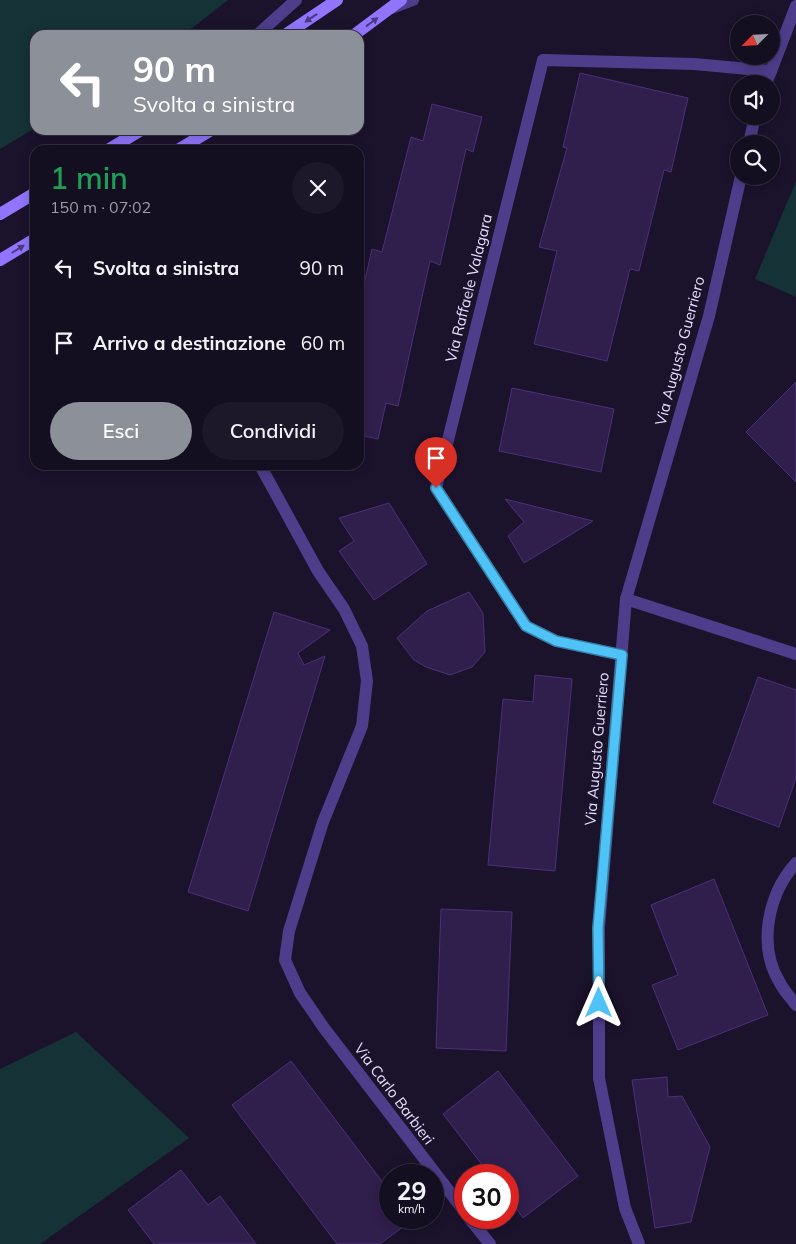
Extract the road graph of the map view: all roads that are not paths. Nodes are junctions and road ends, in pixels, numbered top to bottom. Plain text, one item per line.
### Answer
1 (296, 0) edge
2 (337, 0) edge
3 (401, 0) edge
4 (413, 0) edge
5 (796, 6) edge
6 (390, 9) junction
7 (263, 30) edge
8 (292, 30) edge
9 (361, 30) edge
10 (771, 71) junction
11 (769, 75) edge
12 (133, 135) edge
13 (203, 135) edge
14 (116, 145) edge
15 (186, 145) edge
16 (739, 185) edge
17 (30, 196) edge
18 (0, 214) edge
19 (30, 242) edge
20 (0, 260) edge
21 (263, 470) edge
22 (626, 599) junction
23 (796, 654) edge
24 (622, 655) junction
25 (796, 863) edge
26 (796, 1005) edge
27 (454, 1198) edge
28 (478, 1229) edge
29 (490, 1244) edge
30 (639, 1244) edge

1 - 7 street
2 -> 8 main road
3 - 6 main road
4 - 6 street
5 - 10 street
9 -> 6 main road
10 - 11 street
10 - 24 street, Via Raffaele Valagara
12 - 14 main road
13 - 15 main road
16 - 22 street, Via Augusto Guerriero
17 - 18 main road
20 -> 19 main road
21 - 27 street, Via Carlo Barbieri
22 - 23 street
22 - 24 street, Via Augusto Guerriero
24 - 30 street, Via Augusto Guerriero
25 - 26 street
28 - 29 street

